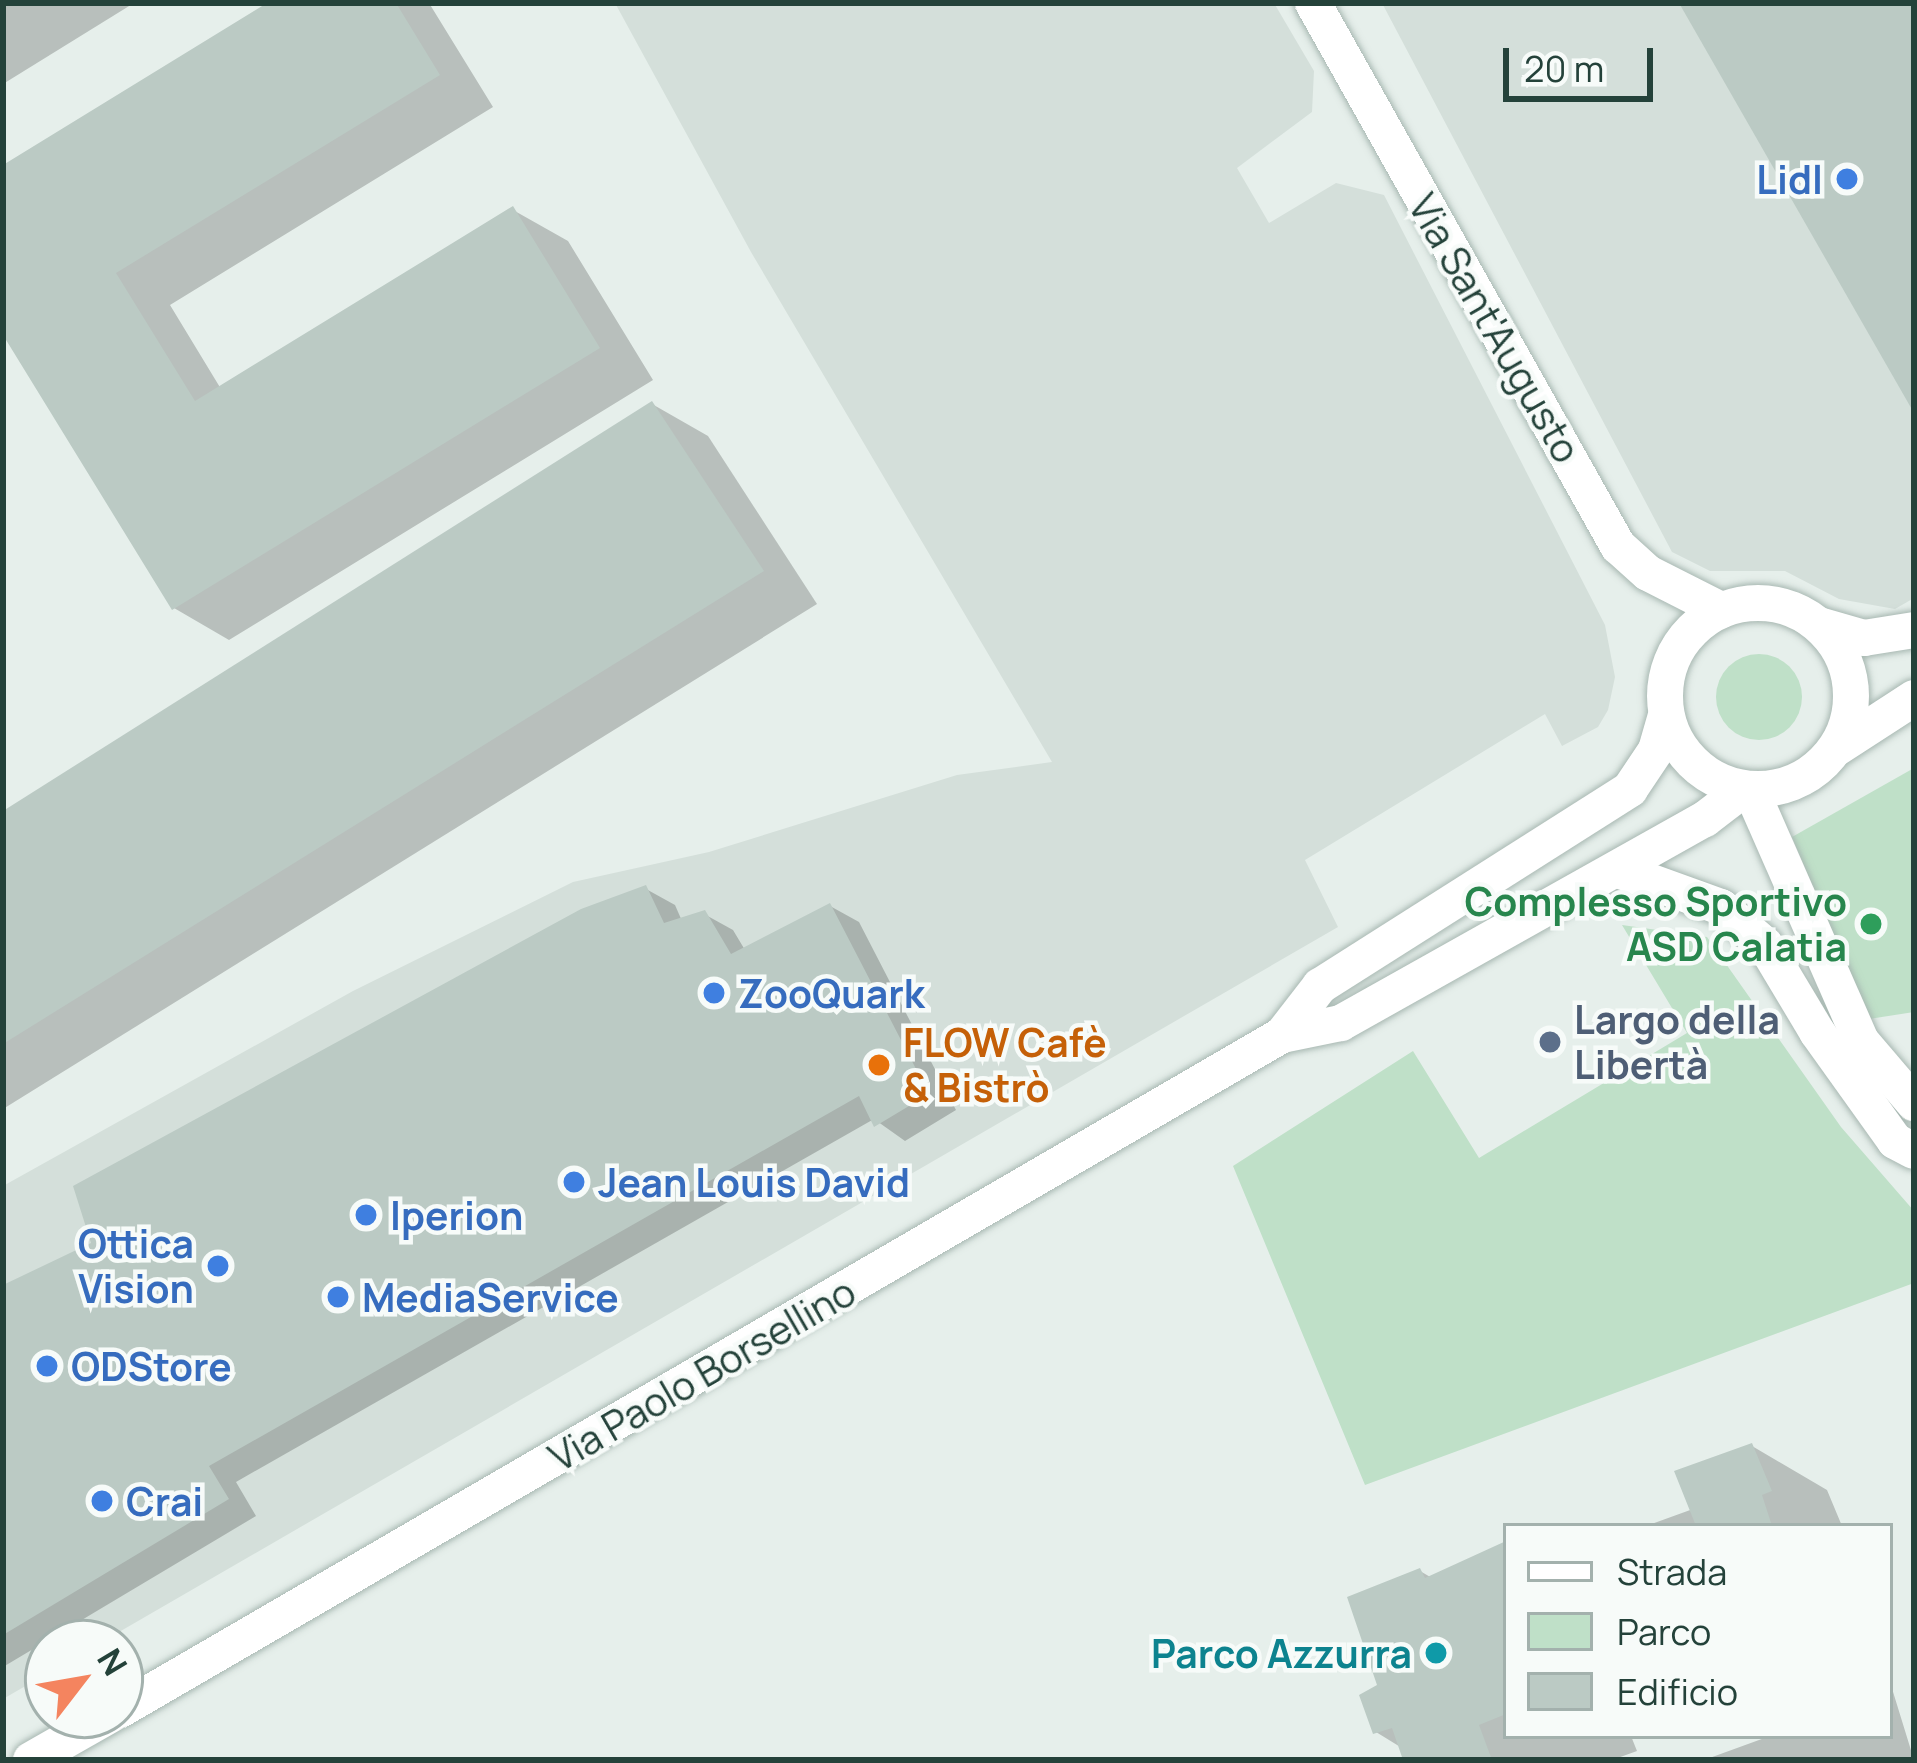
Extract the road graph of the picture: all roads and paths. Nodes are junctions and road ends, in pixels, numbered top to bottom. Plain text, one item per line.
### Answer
1 (1313, 3) edge
2 (1720, 610) junction
3 (1819, 625) junction
4 (1914, 630) edge
5 (1914, 698) edge
6 (1666, 714) junction
7 (1837, 748) junction
8 (1748, 790) junction
9 (1618, 869) junction
10 (1282, 1035) junction
11 (1914, 1103) edge
12 (1914, 1150) edge
13 (144, 1695) edge
14 (68, 1739) edge
15 (32, 1760) edge

1 - 2 main road, Via Sant'Augusto
2 - 3 main road
2 - 6 main road
3 - 4 main road
3 - 7 main road
5 - 7 main road
6 - 8 main road
6 - 10 main road, Via Paolo Borsellino
7 - 8 main road
8 - 9 main road, Via Paolo Borsellino
8 - 11 main road
9 - 10 main road, Via Paolo Borsellino
9 - 12 main road
10 - 13 main road, Via Paolo Borsellino
14 - 15 main road

